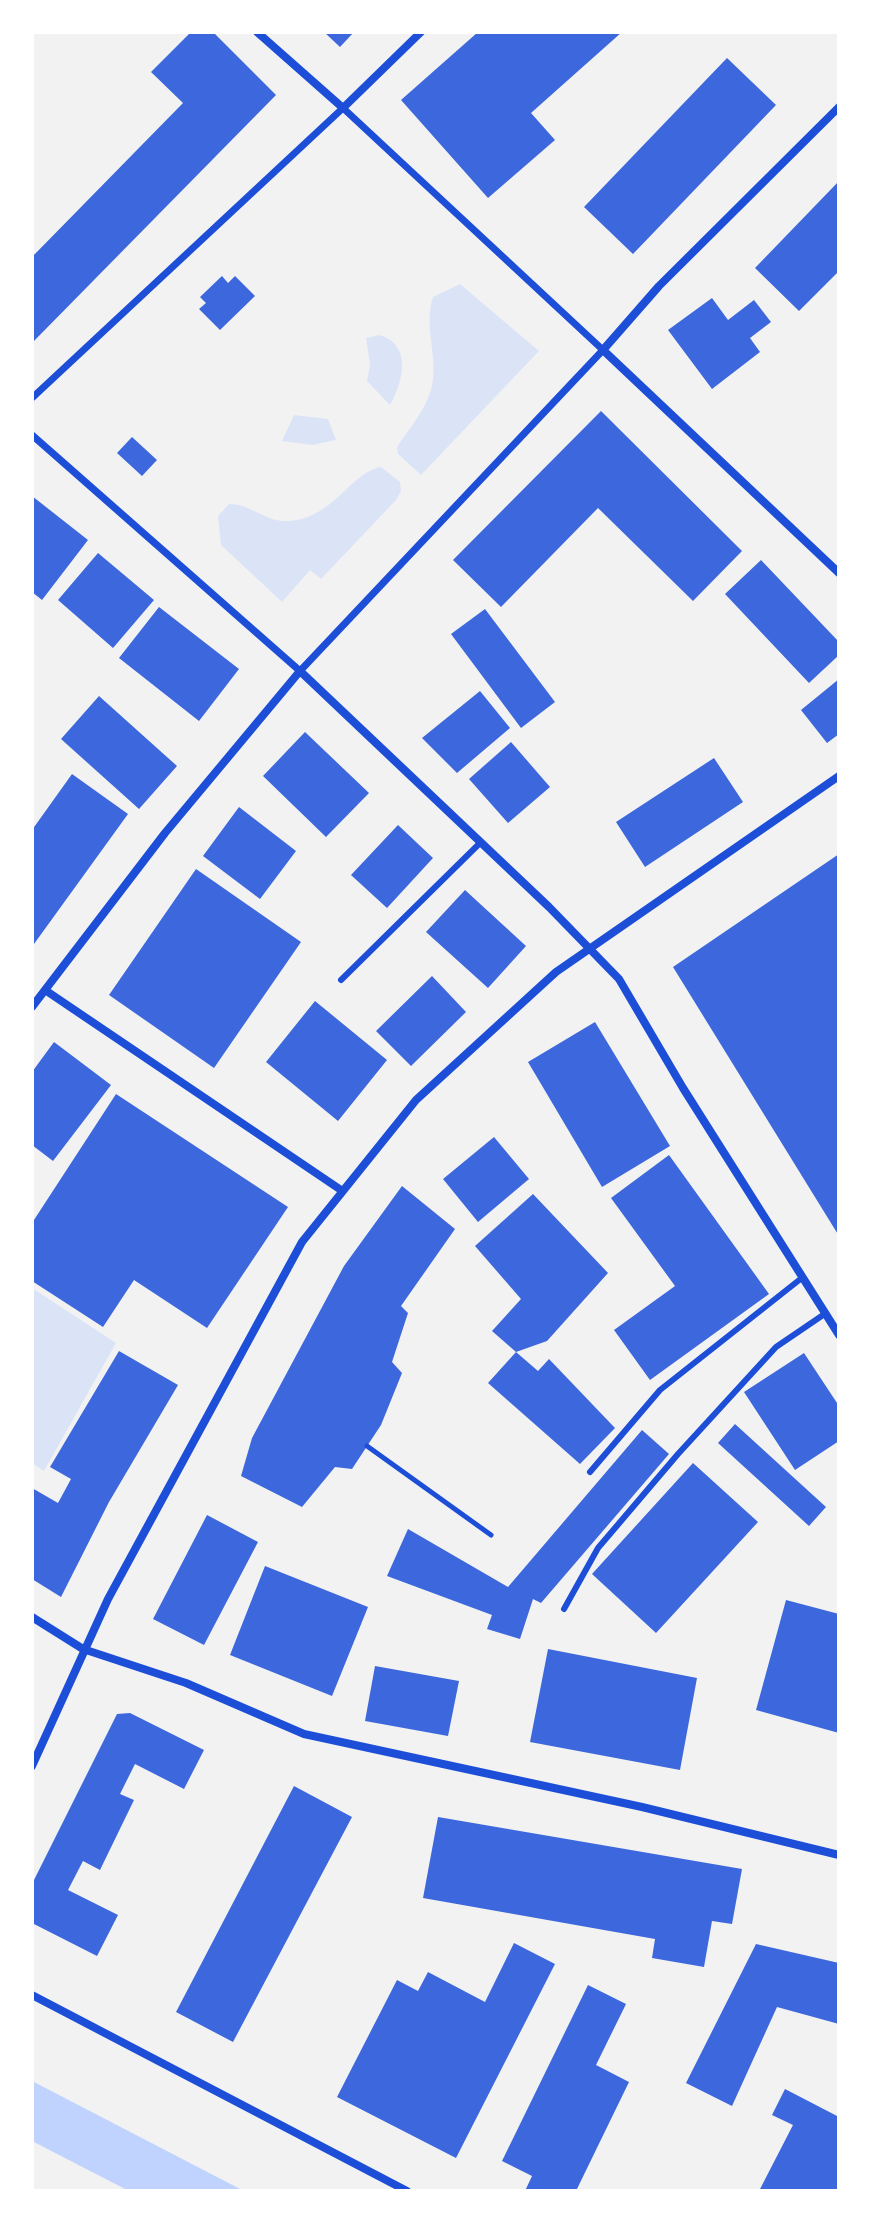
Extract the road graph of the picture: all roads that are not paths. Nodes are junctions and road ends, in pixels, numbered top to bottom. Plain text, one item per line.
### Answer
1 (257, 32) edge
2 (421, 32) edge
3 (839, 107) edge
4 (343, 108) junction
5 (603, 350) junction
6 (32, 398) edge
7 (32, 435) edge
8 (839, 573) edge
9 (300, 671) junction
10 (839, 776) edge
11 (481, 842) junction
12 (590, 952) junction
13 (341, 980) dead end
14 (45, 990) junction
15 (32, 1007) edge
16 (341, 1190) junction
17 (803, 1277) junction
18 (826, 1313) junction
19 (839, 1335) edge
20 (590, 1472) dead end
21 (564, 1609) dead end
22 (32, 1617) edge
23 (83, 1649) junction
24 (32, 1766) edge
25 (839, 1855) edge
26 (32, 1995) edge
27 (407, 2191) edge

1 - 4 street
2 - 4 street
3 - 5 street
4 - 5 street
4 - 6 street
5 - 8 street
5 - 9 street
7 - 9 street
9 - 11 street
9 - 14 street
10 - 12 street
11 - 12 street
11 - 13 lane
12 - 16 street
12 - 17 street
14 - 15 street
14 - 16 street
16 - 23 street
17 - 18 street
17 - 20 lane
18 - 19 street
18 - 21 lane
22 - 23 street
23 - 24 street
23 - 25 street
26 - 27 street

